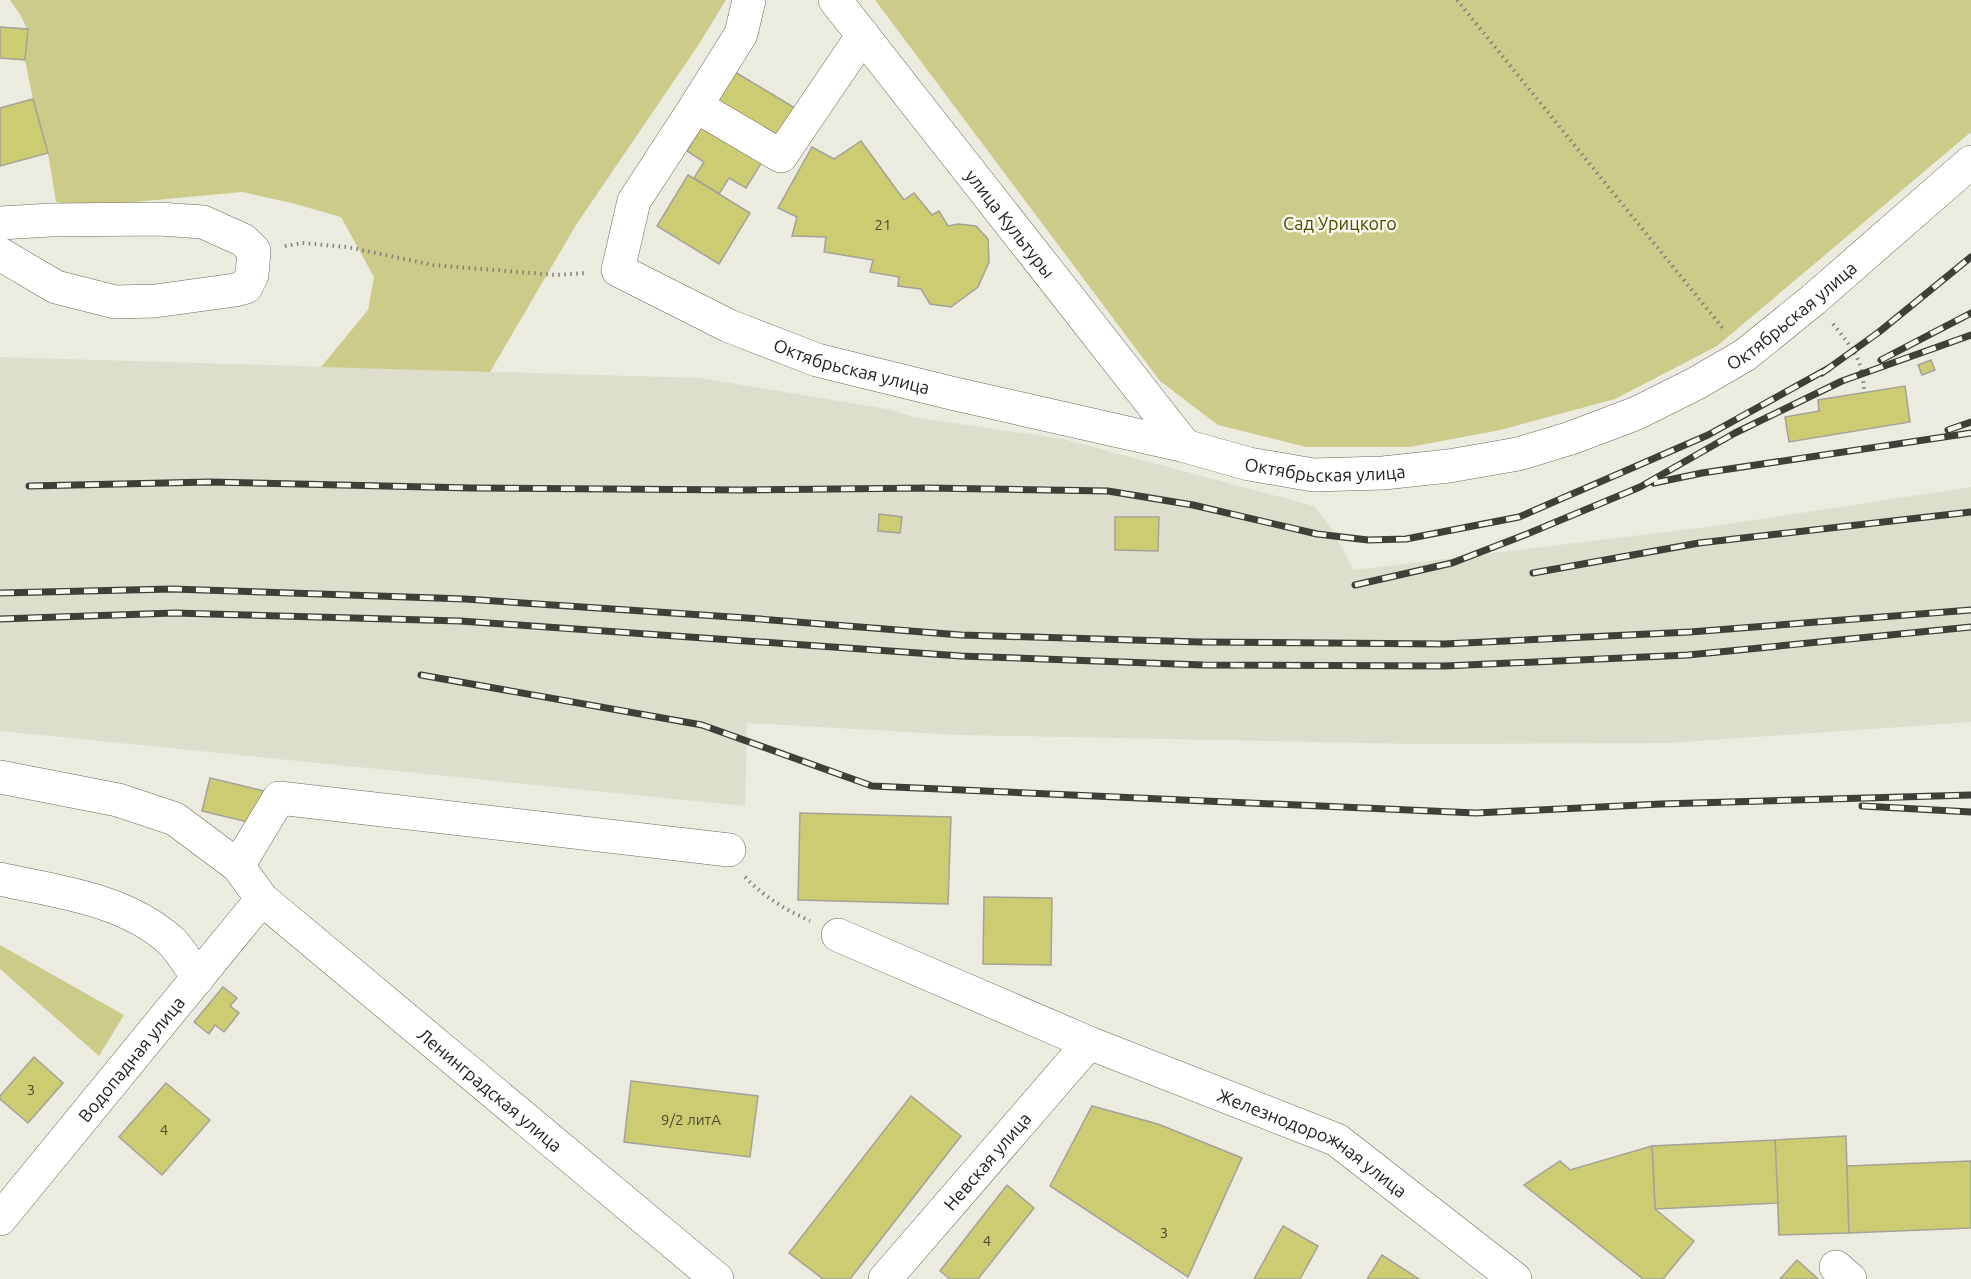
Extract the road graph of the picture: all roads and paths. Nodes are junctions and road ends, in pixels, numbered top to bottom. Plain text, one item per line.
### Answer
1 (749, 0) edge
2 (835, 0) edge
3 (1457, 0) edge
4 (863, 35) junction
5 (696, 106) junction
6 (1971, 162) edge
7 (0, 223) edge
8 (254, 251) junction
9 (0, 254) edge
10 (618, 270) junction
11 (1814, 300) junction
12 (1745, 354) junction
13 (1864, 392) dead end
14 (1185, 446) junction
15 (0, 777) edge
16 (729, 850) joint
17 (238, 867) junction
18 (0, 879) edge
19 (262, 899) junction
20 (838, 935) joint
21 (198, 978) junction
22 (1089, 1043) junction
23 (0, 1219) edge
24 (717, 1279) edge
25 (885, 1279) edge
26 (1515, 1279) edge

1 - 5 street
2 - 4 street, улица Культуры
3 - 12 path
4 - 5 street
4 - 14 street, улица Культуры
5 - 10 street
6 - 11 street, Октябрьская улица
7 - 8 street
8 - 9 street
8 - 10 path
10 - 14 street, Октябрьская улица
11 - 12 street, Октябрьская улица
11 - 13 path
12 - 14 street, Октябрьская улица
15 - 17 street, Ленинградская улица
16 - 17 street
16 - 20 path
17 - 19 street, Ленинградская улица
18 - 21 street
19 - 21 street, Водопадная улица
19 - 24 street, Ленинградская улица
20 - 22 street, Железнодорожная улица
21 - 23 street, Водопадная улица
22 - 25 street, Невская улица
22 - 26 street, Железнодорожная улица

